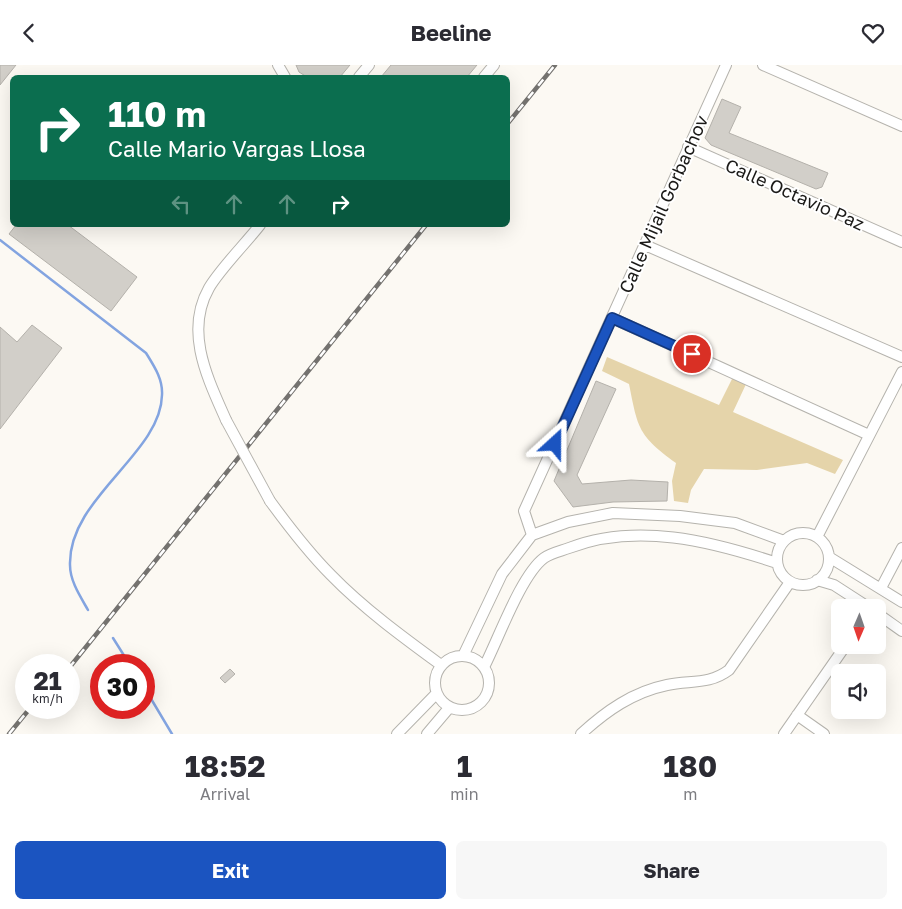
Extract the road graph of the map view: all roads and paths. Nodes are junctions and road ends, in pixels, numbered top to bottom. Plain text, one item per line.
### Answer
1 (369, 65) edge
2 (494, 65) edge
3 (726, 65) edge
4 (763, 65) edge
5 (361, 75) edge
6 (486, 75) edge
7 (902, 126) edge
8 (688, 147) junction
9 (258, 227) edge
10 (902, 242) edge
11 (645, 245) junction
12 (612, 318) junction
13 (902, 357) edge
14 (902, 373) edge
15 (869, 435) junction
16 (532, 535) junction
17 (818, 537) junction
18 (784, 541) junction
19 (902, 547) edge
20 (829, 557) junction
21 (777, 563) junction
22 (818, 580) junction
23 (790, 582) junction
24 (881, 587) junction
25 (856, 599) edge
26 (902, 602) edge
27 (886, 620) edge
28 (902, 631) edge
29 (840, 654) edge
30 (462, 656) junction
31 (441, 665) junction
32 (484, 667) junction
33 (436, 694) junction
34 (449, 708) junction
35 (797, 715) junction
36 (397, 734) edge
37 (427, 734) edge
38 (581, 734) edge
39 (784, 734) edge
40 (824, 734) edge

1 - 5 street
2 - 6 street
3 - 8 street, Calle Mijail Gorbachov
4 - 7 street
8 - 10 street, Calle Octavio Paz
8 - 11 street, Calle Mijail Gorbachov
9 - 31 street, bridge
11 - 12 street, Calle Mijail Gorbachov
11 - 13 street
12 - 15 street
12 - 16 street, Calle Mijail Gorbachov
14 - 15 street
15 - 17 street
16 - 18 street
16 - 30 street
17 - 18 street
17 - 20 street
18 - 21 street
19 - 24 street
20 - 22 street
20 - 24 street
21 - 23 street
21 - 32 street
22 - 23 street
22 - 25 street
23 - 38 street
24 - 26 street
27 - 28 street
29 - 35 street
30 - 31 street
30 - 32 street
31 - 33 street
32 - 34 street
33 - 34 street
33 - 36 street
34 - 37 street
35 - 39 street
35 - 40 street

